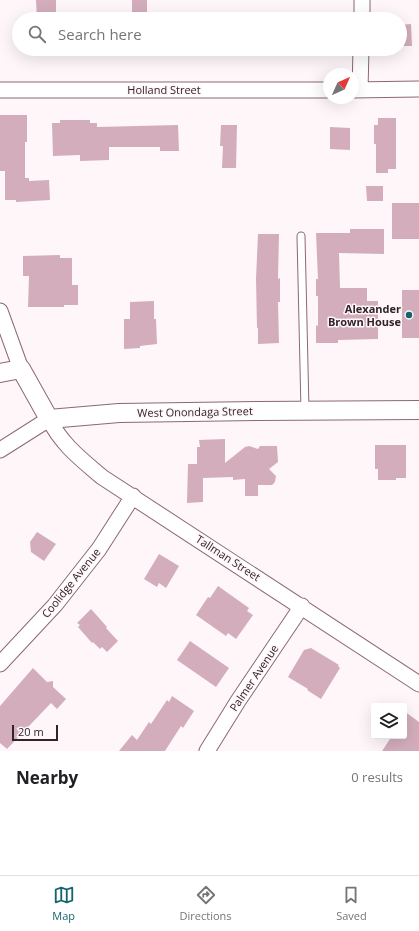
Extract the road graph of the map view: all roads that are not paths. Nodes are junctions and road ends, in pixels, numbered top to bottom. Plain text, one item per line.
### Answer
1 (362, 0) edge
2 (362, 12) edge
3 (360, 56) edge
4 (359, 69) edge
5 (419, 89) edge
6 (0, 90) edge
7 (323, 90) edge
8 (359, 90) edge
9 (301, 236) dead end
10 (0, 311) edge
11 (21, 369) junction
12 (0, 373) edge
13 (419, 410) edge
14 (305, 411) junction
15 (50, 419) junction
16 (0, 450) edge
17 (133, 496) junction
18 (302, 606) junction
19 (0, 664) edge
20 (419, 684) edge
21 (207, 751) edge

1 - 2 street
3 - 4 street
5 - 8 street
6 - 7 street, Holland Street
9 - 14 lane
10 - 11 street
11 - 12 street
11 - 15 street
13 - 14 street, West Onondaga Street
14 - 15 street, West Onondaga Street
15 - 16 street
15 - 17 street, Tallman Street
17 - 18 street, Tallman Street
17 - 19 street, Coolidge Avenue
18 - 20 street, Tallman Street
18 - 21 street, Palmer Avenue

